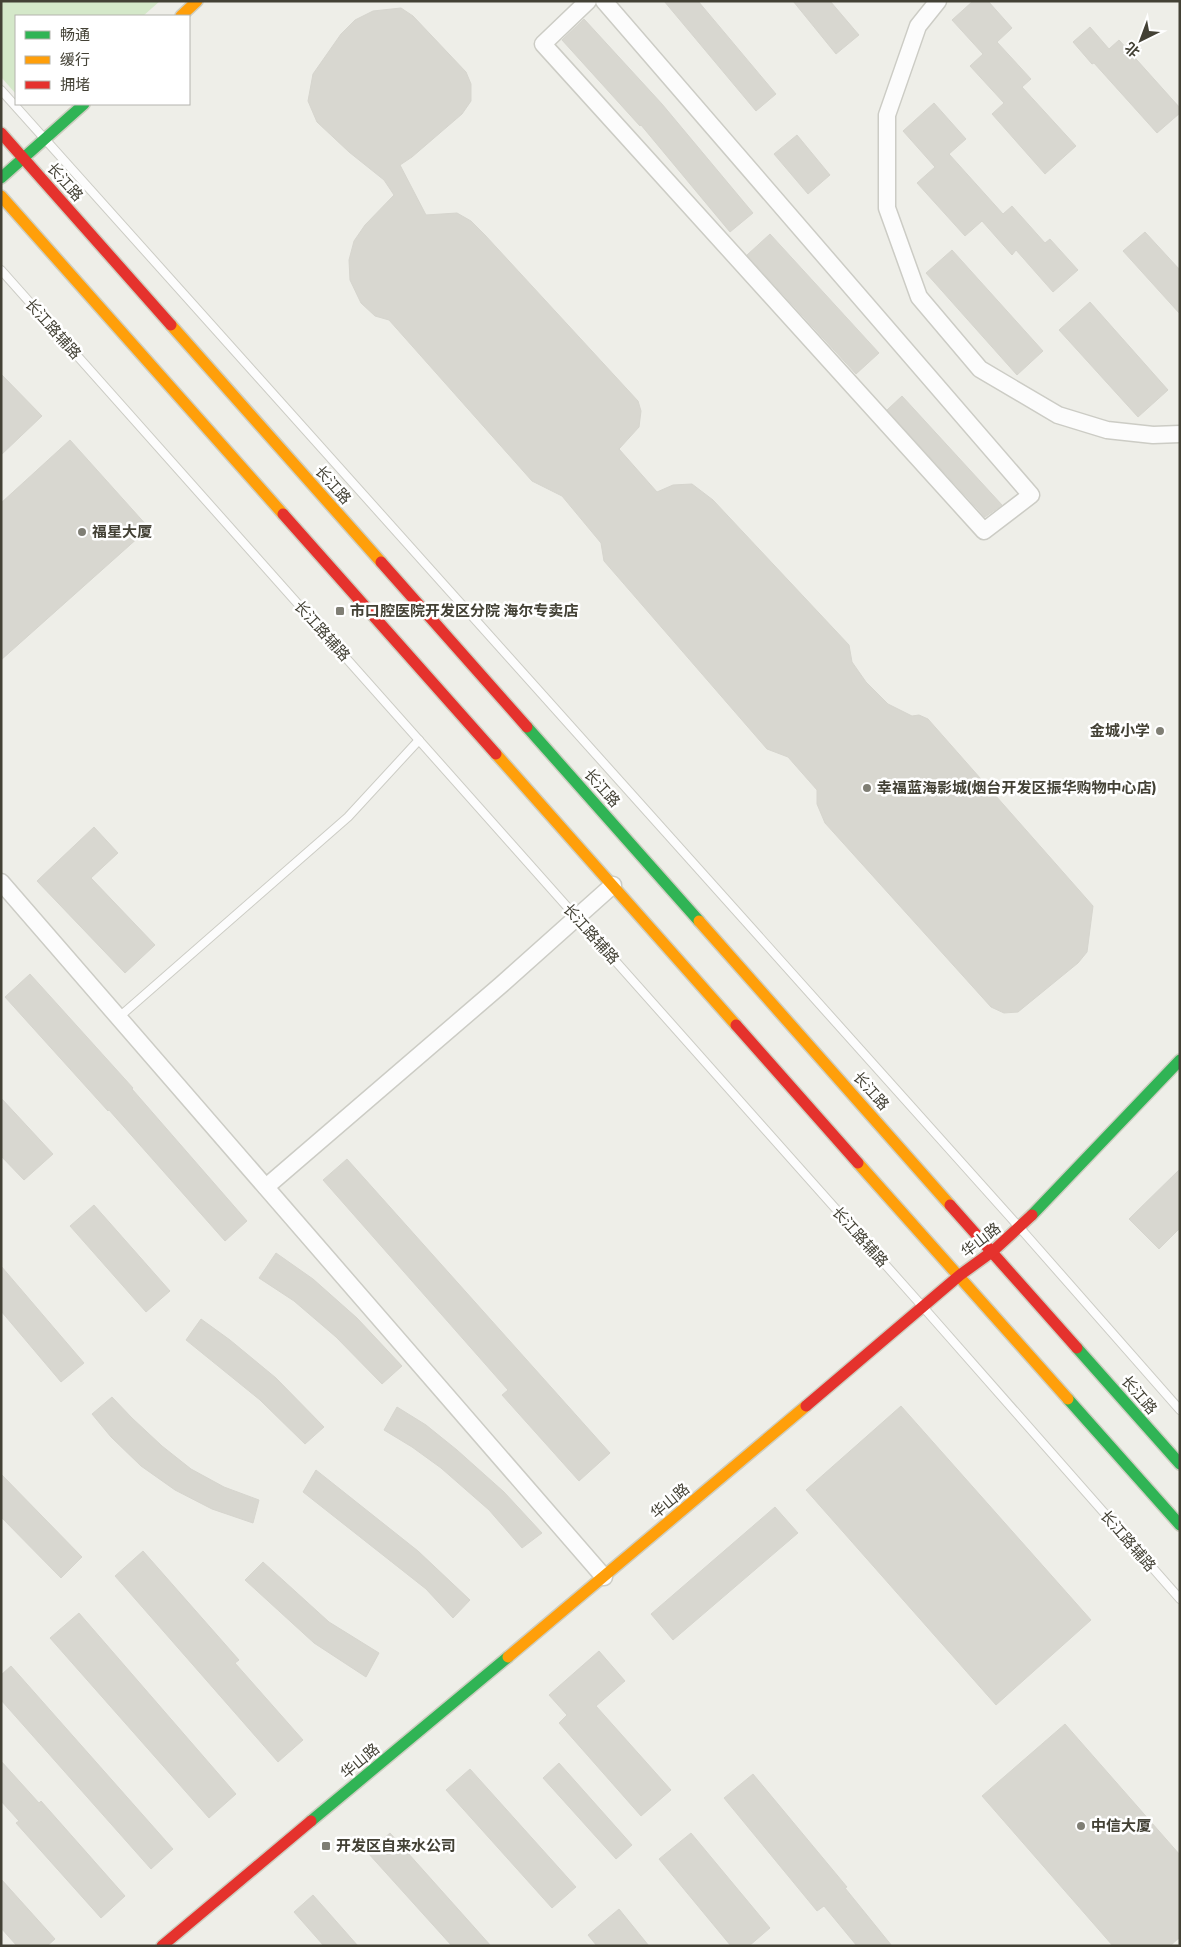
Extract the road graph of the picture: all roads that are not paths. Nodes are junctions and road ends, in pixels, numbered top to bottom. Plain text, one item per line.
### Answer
1 (197, 1) edge
2 (588, 1) edge
3 (604, 1) edge
4 (938, 1) edge
5 (182, 15) edge
6 (1, 90) edge
7 (15, 105) edge
8 (15, 105) edge
9 (83, 105) edge
10 (1, 133) edge
11 (46, 138) junction
12 (24, 158) junction
13 (1, 178) edge
14 (1, 196) edge
15 (1, 270) edge
16 (1180, 434) edge
17 (419, 740) junction
18 (1, 882) edge
19 (613, 885) junction
20 (576, 918) junction
21 (118, 1018) junction
22 (1180, 1060) edge
23 (266, 1187) junction
24 (1020, 1228) junction
25 (993, 1252) junction
26 (960, 1275) junction
27 (923, 1307) junction
28 (1180, 1410) edge
29 (1180, 1464) edge
30 (1180, 1525) edge
31 (604, 1577) junction
32 (1180, 1599) edge
33 (162, 1946) edge

1 - 5 main road
2 - 3 street
4 - 16 street
6 - 8 lane
7 - 11 lane
9 - 11 main road
10 - 12 main road, 长江路
11 - 12 main road
11 - 24 lane
12 - 13 main road
12 - 25 main road, 长江路
14 - 19 main road
15 - 17 lane, 长江路辅路
17 - 20 lane, 长江路辅路
17 - 21 lane
18 - 21 street
19 - 20 street
19 - 26 main road
20 - 23 street
20 - 27 lane, 长江路辅路
21 - 23 street
22 - 24 main road, 华山路
23 - 31 street
24 - 25 main road, 华山路
24 - 28 lane
25 - 26 main road, 华山路
25 - 29 main road, 长江路
26 - 27 main road, 华山路
26 - 30 main road
27 - 31 main road, 华山路
27 - 32 lane, 长江路辅路
31 - 33 main road, 华山路

